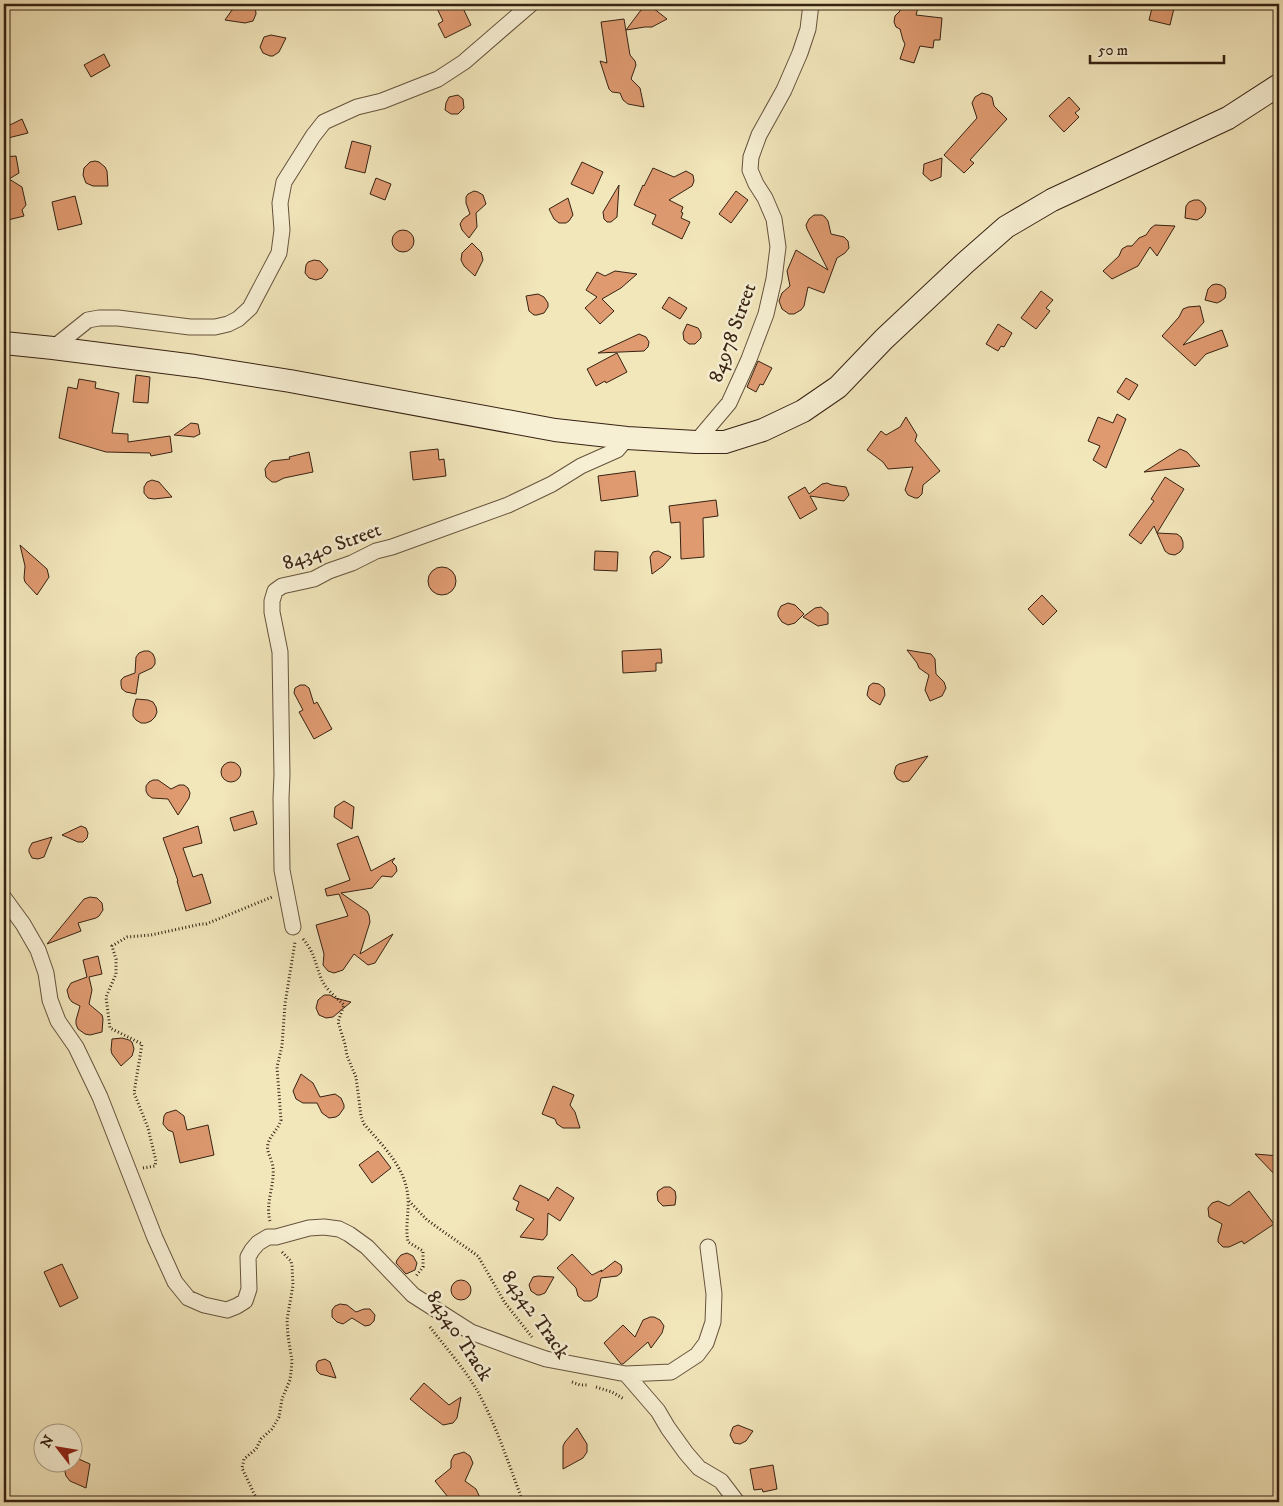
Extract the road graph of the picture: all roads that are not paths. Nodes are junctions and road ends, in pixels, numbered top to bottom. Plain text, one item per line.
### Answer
1 (531, 4) edge
2 (811, 4) edge
3 (1279, 85) edge
4 (4, 343) edge
5 (53, 348) junction
6 (626, 438) junction
7 (696, 442) junction
8 (4, 898) edge
9 (293, 927) road end
10 (708, 1247) dead end
11 (626, 1374) junction
12 (737, 1502) edge

1 - 5 street
2 - 7 street, 84978 Street
3 - 7 street
4 - 5 street
5 - 6 street
6 - 7 street
6 - 9 street, 84340 Street
8 - 11 street
10 - 11 street
11 - 12 street

